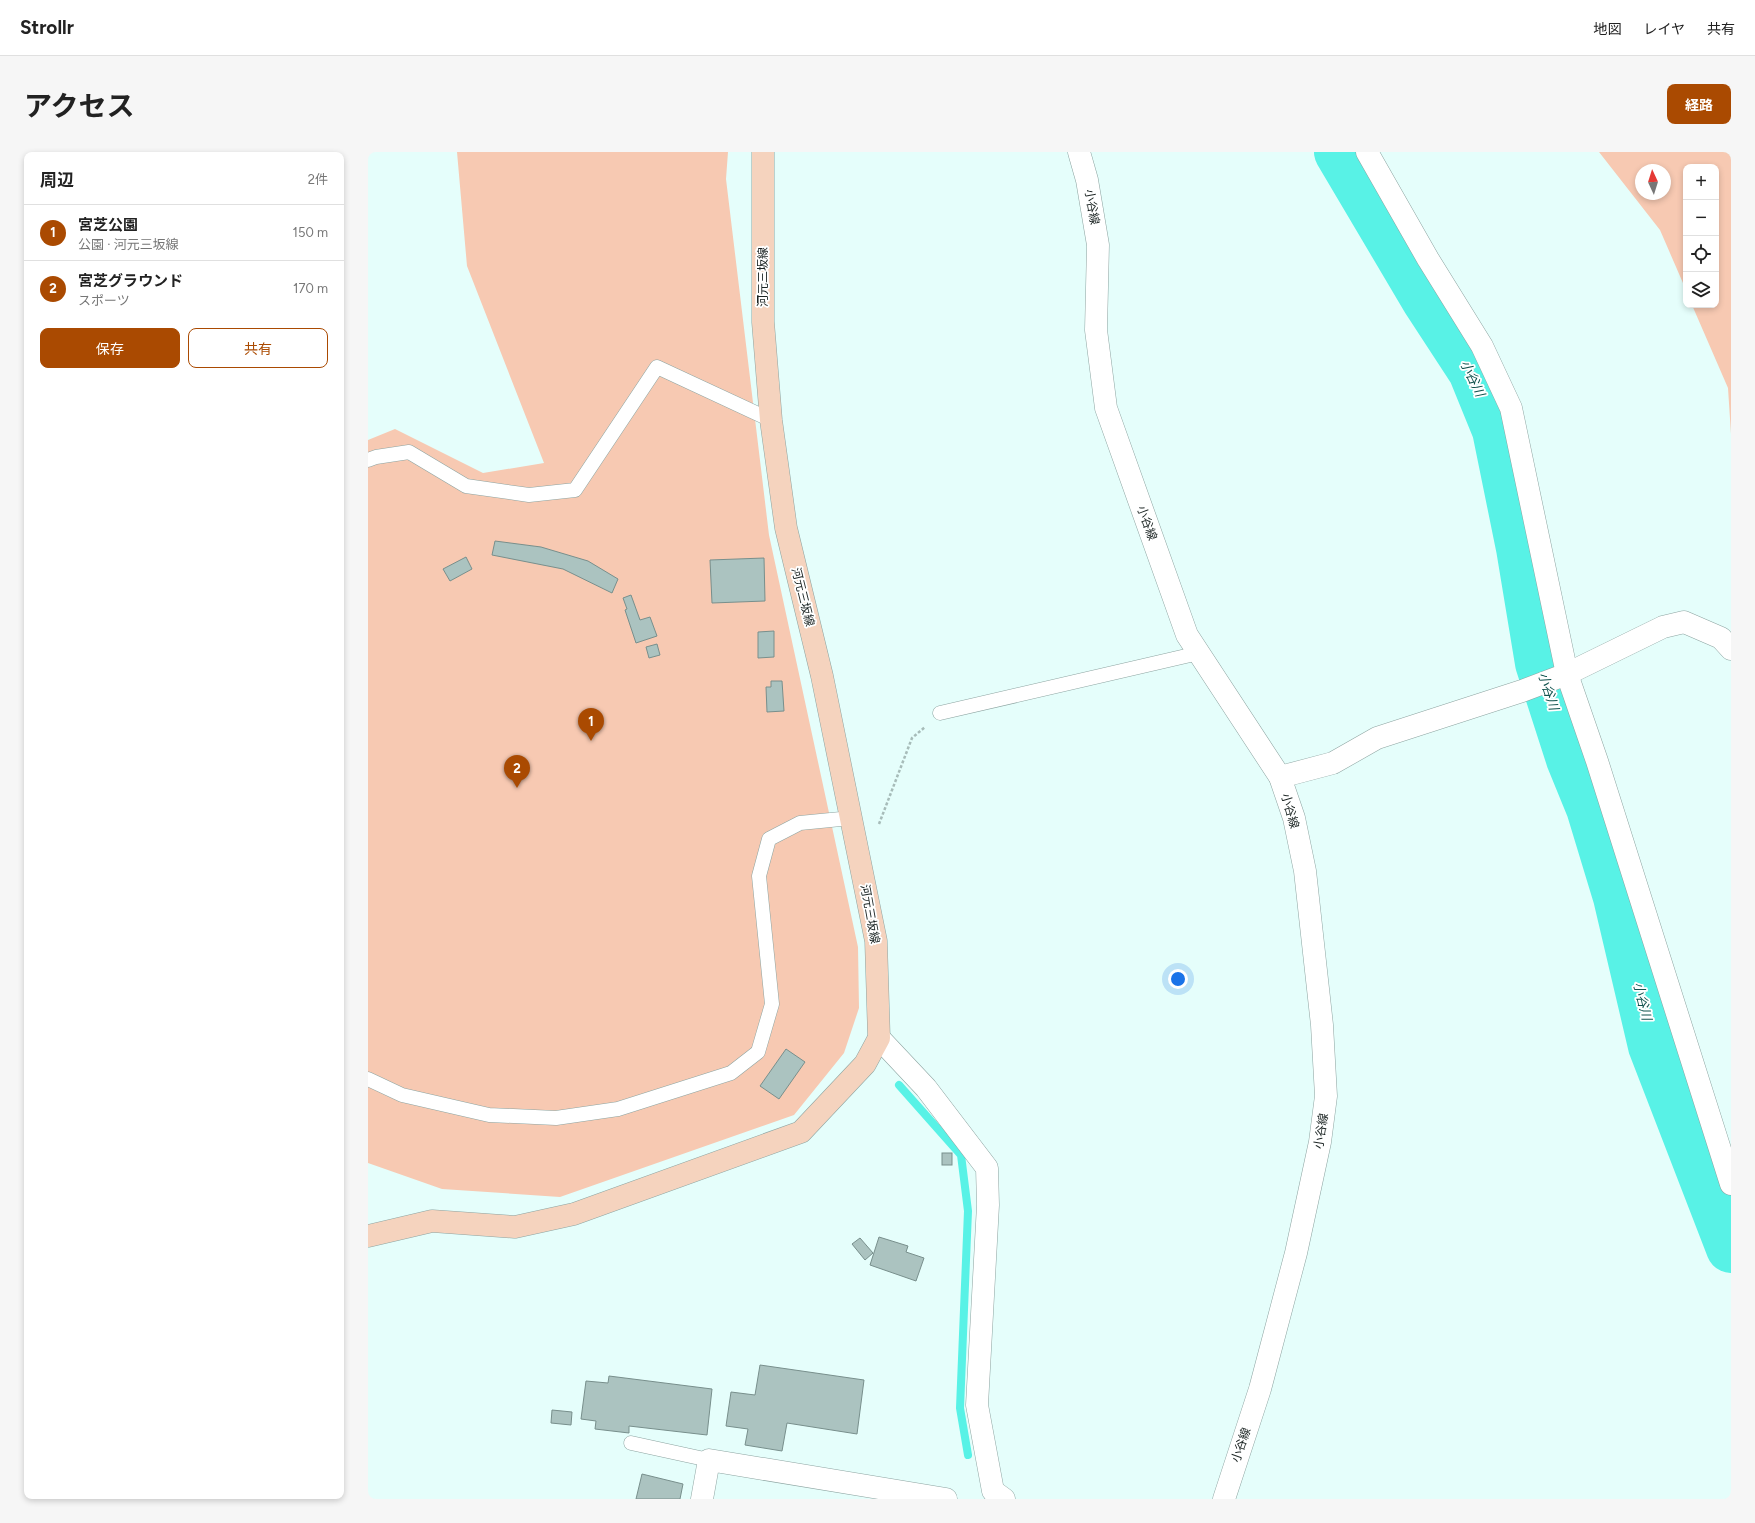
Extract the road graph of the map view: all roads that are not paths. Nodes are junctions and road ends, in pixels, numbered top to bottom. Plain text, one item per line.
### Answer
1 (763, 152) edge
2 (1079, 152) edge
3 (1367, 152) edge
4 (771, 420) junction
5 (368, 460) edge
6 (1731, 649) edge
7 (1199, 653) junction
8 (1566, 674) junction
9 (940, 713) road end
10 (1280, 777) junction
11 (851, 818) junction
12 (879, 1038) junction
13 (368, 1079) edge
14 (1731, 1184) edge
15 (368, 1236) edge
16 (631, 1443) dead end
17 (709, 1460) junction
18 (702, 1499) edge
19 (946, 1499) edge
20 (1004, 1499) edge
21 (1224, 1499) edge

1 - 4 street, 河元三坂線
2 - 7 street, 小谷線
3 - 8 street
4 - 5 lane
4 - 11 street, 河元三坂線
6 - 8 street
7 - 9 lane
7 - 10 street, 小谷線
8 - 10 street
8 - 14 street
10 - 21 street, 小谷線
11 - 12 street, 河元三坂線
11 - 13 lane
12 - 15 street
12 - 20 street
16 - 17 lane
17 - 18 street
17 - 19 street

